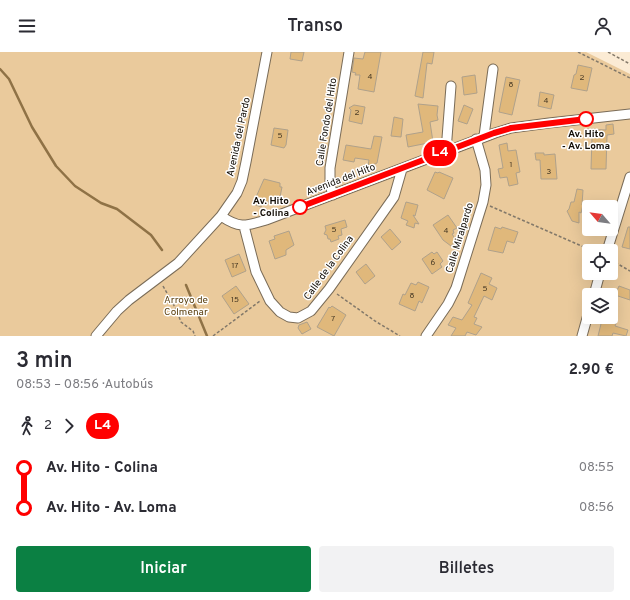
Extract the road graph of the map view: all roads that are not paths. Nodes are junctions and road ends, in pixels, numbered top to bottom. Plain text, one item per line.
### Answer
1 (267, 52) edge
2 (349, 52) edge
3 (493, 69) dead end
4 (451, 86) dead end
5 (630, 114) edge
6 (480, 138) junction
7 (446, 151) junction
8 (402, 169) junction
9 (630, 177) edge
10 (333, 195) junction
11 (221, 216) junction
12 (244, 226) junction
13 (609, 244) edge
14 (585, 324) edge
15 (96, 336) edge
16 (426, 336) edge
17 (582, 336) edge

1 - 11 street, Avenida del Pardo
2 - 10 street, Calle Fondo del Hito
3 - 6 street
4 - 7 street
5 - 6 street, Avenida del Hito
6 - 7 street, Avenida del Hito
6 - 16 street, Calle Miralpardo
7 - 8 street, Avenida del Hito
8 - 10 street, Avenida del Hito
8 - 12 street, Calle de la Colina
9 - 13 street
10 - 12 street, Avenida del Hito
11 - 12 street
11 - 15 street, Avenida del Pardo
14 - 17 street

